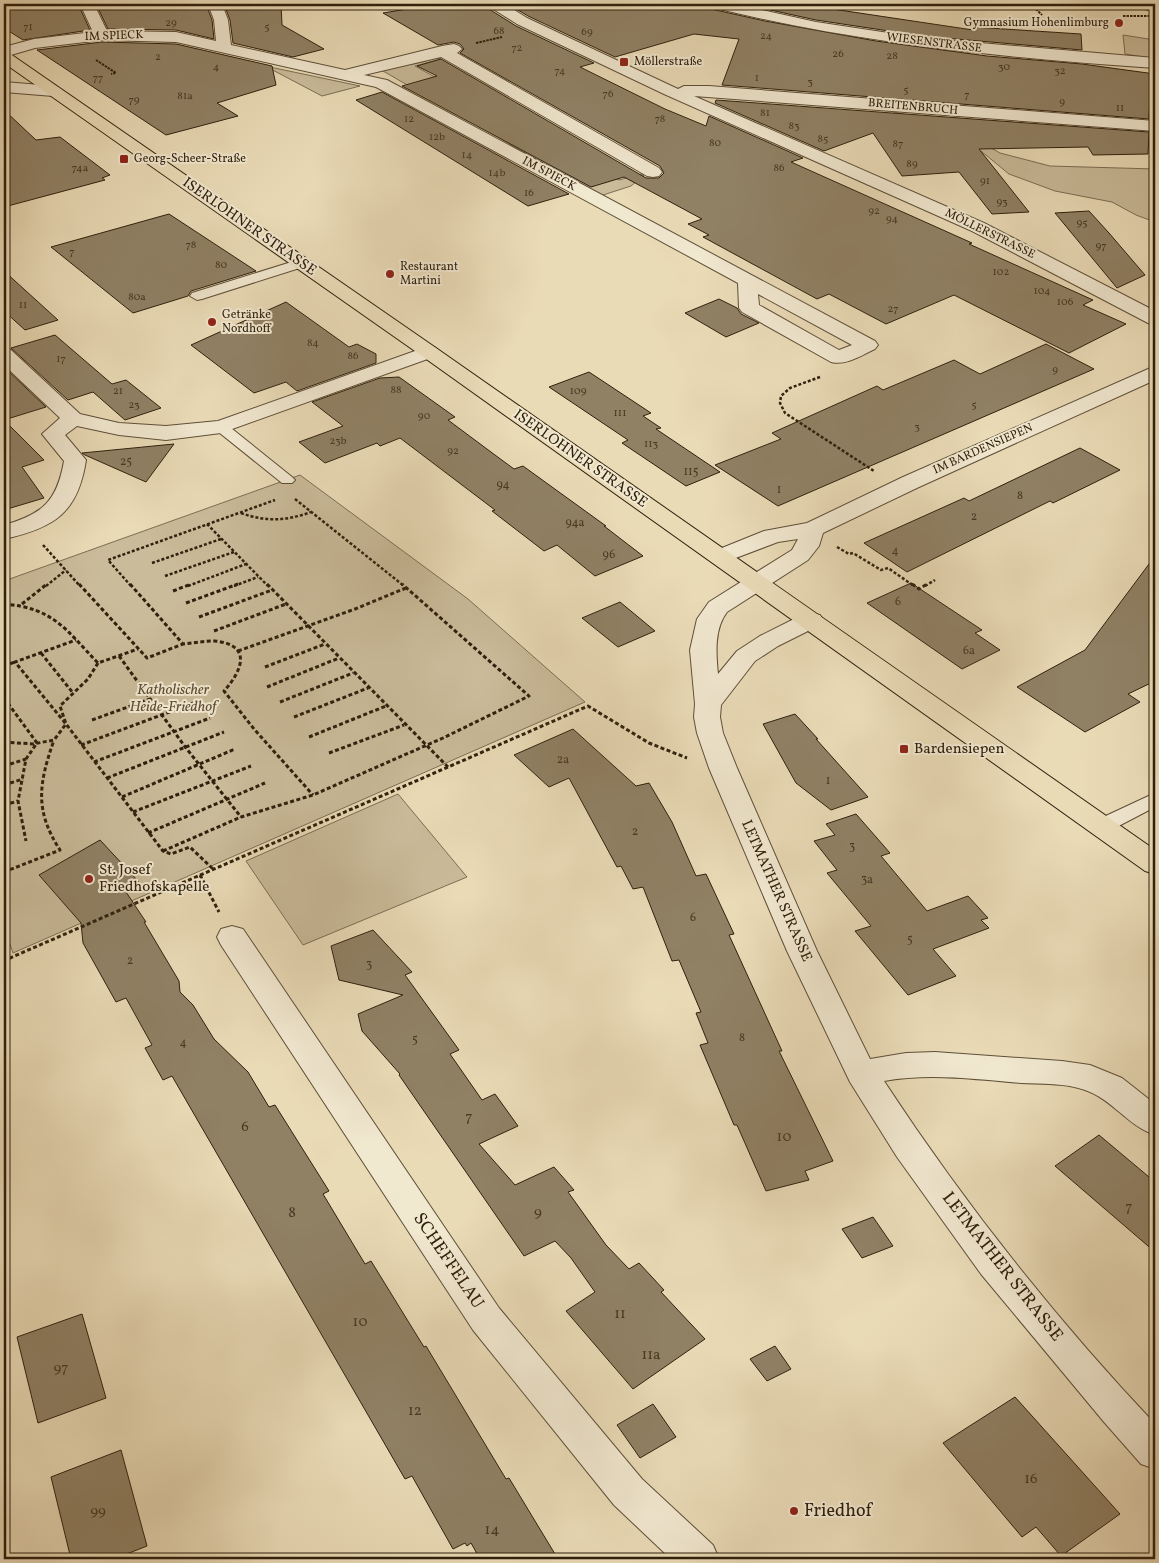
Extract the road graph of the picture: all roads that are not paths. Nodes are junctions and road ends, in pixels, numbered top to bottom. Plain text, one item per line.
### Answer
1 (87, 4) edge
2 (215, 4) edge
3 (495, 4) edge
4 (716, 4) edge
5 (102, 34) junction
6 (224, 47) junction
7 (4, 52) edge
8 (4, 56) edge
9 (1155, 63) edge
10 (348, 74) junction
11 (4, 87) edge
12 (670, 90) junction
13 (53, 91) junction
14 (1155, 126) edge
15 (653, 172) dead end
16 (301, 263) junction
17 (748, 282) junction
18 (197, 296) dead end
19 (1155, 319) edge
20 (429, 352) junction
21 (4, 354) edge
22 (1155, 372) edge
23 (73, 419) junction
24 (221, 427) junction
25 (289, 487) road end
26 (813, 529) junction
27 (4, 532) edge
28 (720, 557) junction
29 (756, 581) junction
30 (811, 620) junction
31 (708, 704) junction
32 (1155, 799) edge
33 (1102, 826) junction
34 (1155, 864) edge
35 (232, 936) road end
36 (861, 1073) junction
37 (1155, 1122) edge
38 (1155, 1451) edge
39 (698, 1559) edge

1 - 5 street
2 - 6 street
3 - 12 street, MÖLLERSTRASSE
4 - 9 street, WIESENSTRASSE
5 - 6 street, IM SPIECK
5 - 7 street, IM SPIECK
6 - 10 street, IM SPIECK
8 - 13 main road, ISERLOHNER STRASSE
10 - 15 street, IM SPIECK
10 - 17 street, IM SPIECK
11 - 13 street
12 - 14 street, BREITENBRUCH
12 - 19 street, MÖLLERSTRASSE
13 - 16 main road, ISERLOHNER STRASSE
16 - 18 lane
16 - 20 main road, ISERLOHNER STRASSE
17 - 17 street, IM SPIECK
20 - 24 street
20 - 28 main road, ISERLOHNER STRASSE
21 - 23 street
22 - 26 street, IM BARDENSIEPEN
23 - 24 street
23 - 27 street
24 - 25 lane
26 - 28 street, IM BARDENSIEPEN
26 - 29 street
28 - 29 main road, ISERLOHNER STRASSE
29 - 30 main road, ISERLOHNER STRASSE
29 - 31 street, LETMATHER STRASSE
30 - 31 street
30 - 33 main road, ISERLOHNER STRASSE
31 - 36 street, LETMATHER STRASSE
32 - 33 lane
33 - 34 main road, ISERLOHNER STRASSE
35 - 39 street, SCHEFFELAU
36 - 37 street
36 - 38 street, LETMATHER STRASSE

